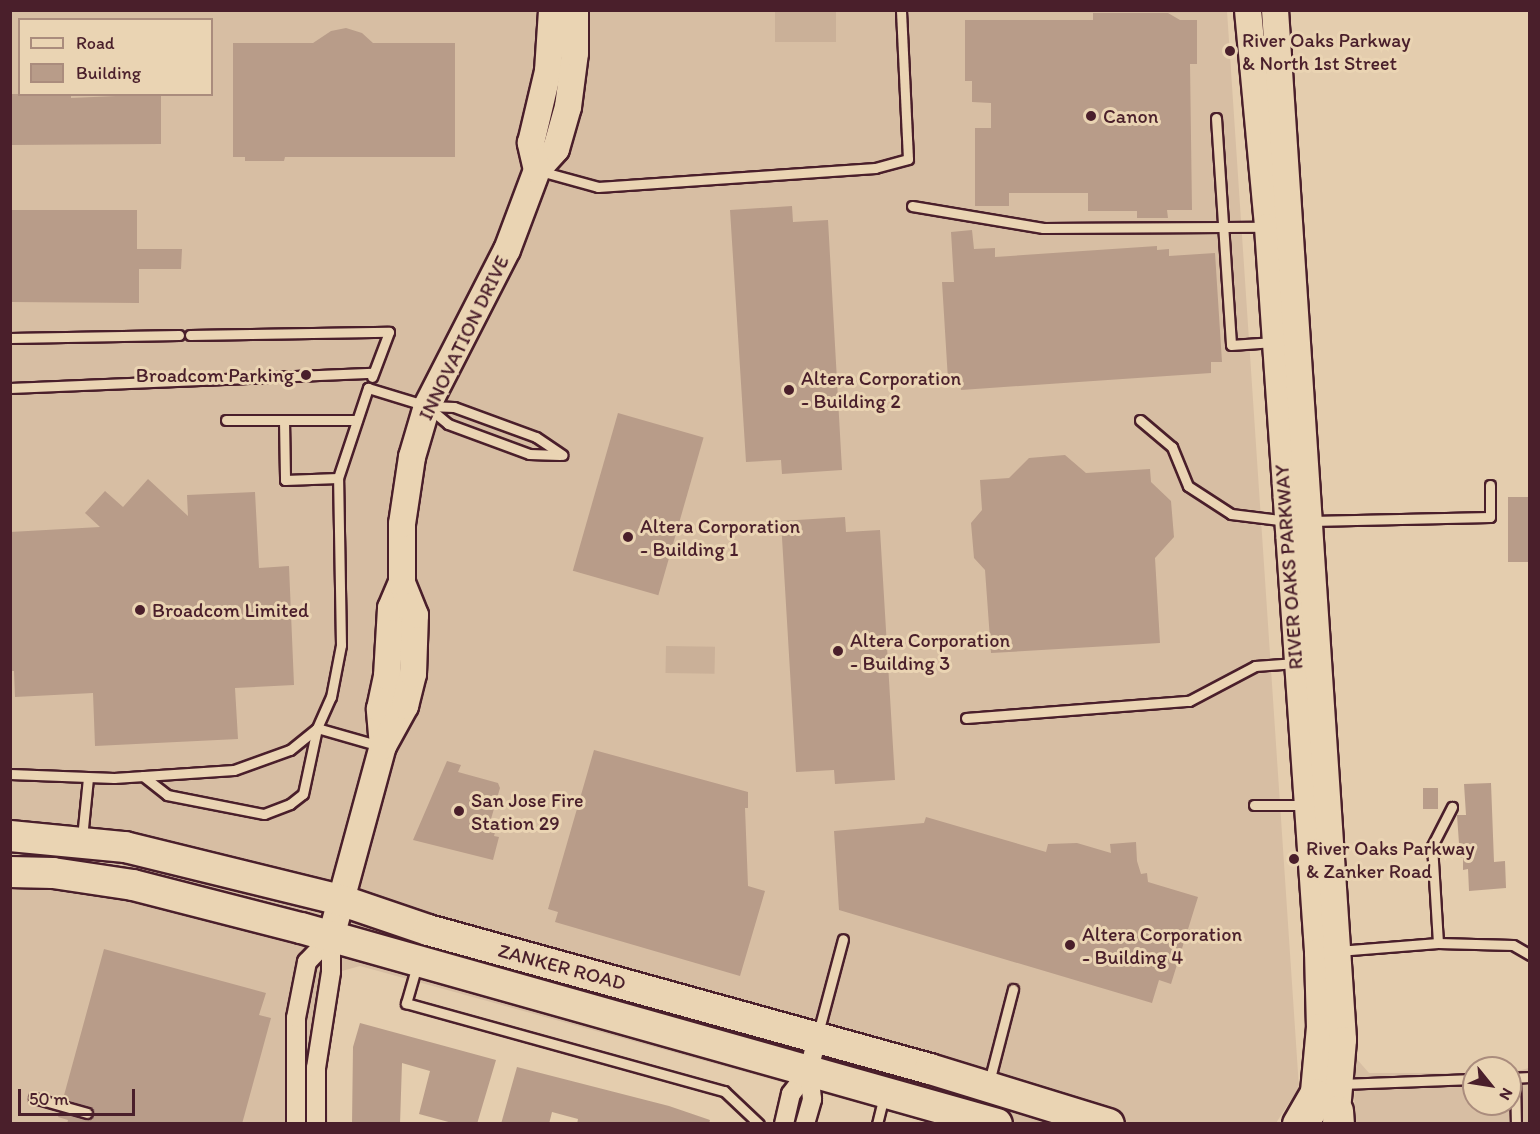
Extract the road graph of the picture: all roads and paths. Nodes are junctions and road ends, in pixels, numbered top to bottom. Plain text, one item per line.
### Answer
1 (552, 10) edge
2 (575, 10) edge
3 (901, 10) edge
4 (1248, 10) edge
5 (1275, 10) edge
6 (1216, 118) dead end
7 (537, 170) junction
8 (912, 206) dead end
9 (1278, 226) junction
10 (1224, 228) junction
11 (179, 335) dead end
12 (190, 335) dead end
13 (10, 339) edge
14 (1284, 342) junction
15 (373, 374) junction
16 (10, 388) edge
17 (368, 388) junction
18 (427, 406) junction
19 (226, 420) dead end
20 (284, 420) junction
21 (357, 420) junction
22 (1140, 420) dead end
23 (338, 478) junction
24 (1490, 484) dead end
25 (1296, 521) junction
26 (1306, 662) junction
27 (966, 718) dead end
28 (317, 728) junction
29 (383, 746) junction
30 (10, 774) edge
31 (143, 776) junction
32 (88, 778) junction
33 (1254, 805) dead end
34 (1317, 805) junction
35 (1452, 807) dead end
36 (10, 836) edge
37 (82, 840) junction
38 (10, 872) edge
39 (340, 900) junction
40 (331, 937) junction
41 (843, 939) dead end
42 (1438, 943) junction
43 (1328, 952) junction
44 (1530, 955) edge
45 (418, 962) junction
46 (1013, 989) dead end
47 (817, 1037) junction
48 (808, 1070) junction
49 (1462, 1081) edge
50 (988, 1086) junction
51 (886, 1091) junction
52 (34, 1098) dead end
53 (1328, 1106) edge
54 (87, 1113) dead end
55 (296, 1124) edge
56 (316, 1124) edge
57 (759, 1124) edge
58 (784, 1124) edge
59 (806, 1124) edge
60 (877, 1124) edge
61 (997, 1124) edge
62 (1109, 1124) edge
63 (1298, 1124) edge

1 - 7 street
2 - 7 street, INNOVATION DRIVE
3 - 7 lane
4 - 9 street, RIVER OAKS PARKWAY
5 - 9 street, RIVER OAKS PARKWAY
6 - 10 lane
7 - 18 street, INNOVATION DRIVE
8 - 10 lane
9 - 10 lane
9 - 14 street, RIVER OAKS PARKWAY
10 - 14 lane
11 - 13 lane
12 - 15 lane
14 - 25 street, RIVER OAKS PARKWAY
15 - 16 lane
15 - 17 lane
17 - 18 lane
17 - 21 lane
18 - 18 lane
18 - 29 street, INNOVATION DRIVE
19 - 20 lane
20 - 21 lane
20 - 23 lane
21 - 23 lane
22 - 25 lane
23 - 28 lane
24 - 25 lane
25 - 26 street, RIVER OAKS PARKWAY
26 - 27 lane
26 - 34 street, RIVER OAKS PARKWAY
28 - 29 lane
28 - 31 lane
28 - 31 lane
29 - 39 street, INNOVATION DRIVE
30 - 32 lane
31 - 32 lane
32 - 37 lane
33 - 34 lane
34 - 43 street, RIVER OAKS PARKWAY
35 - 42 lane
36 - 37 main road, ZANKER ROAD
37 - 39 main road, ZANKER ROAD
38 - 40 main road, ZANKER ROAD
39 - 40 street, INNOVATION DRIVE
39 - 47 main road, ZANKER ROAD
40 - 45 main road, ZANKER ROAD
40 - 55 street
40 - 56 street, INNOVATION DRIVE
41 - 47 lane
42 - 43 lane
42 - 44 lane
43 - 53 street, RIVER OAKS PARKWAY
45 - 48 main road, ZANKER ROAD
45 - 57 lane
46 - 50 lane
47 - 48 street
47 - 50 main road, ZANKER ROAD
48 - 51 main road, ZANKER ROAD
48 - 58 street
48 - 59 street
49 - 53 lane
50 - 62 main road, ZANKER ROAD
51 - 60 lane
51 - 61 main road, ZANKER ROAD
52 - 54 lane
53 - 63 main road

